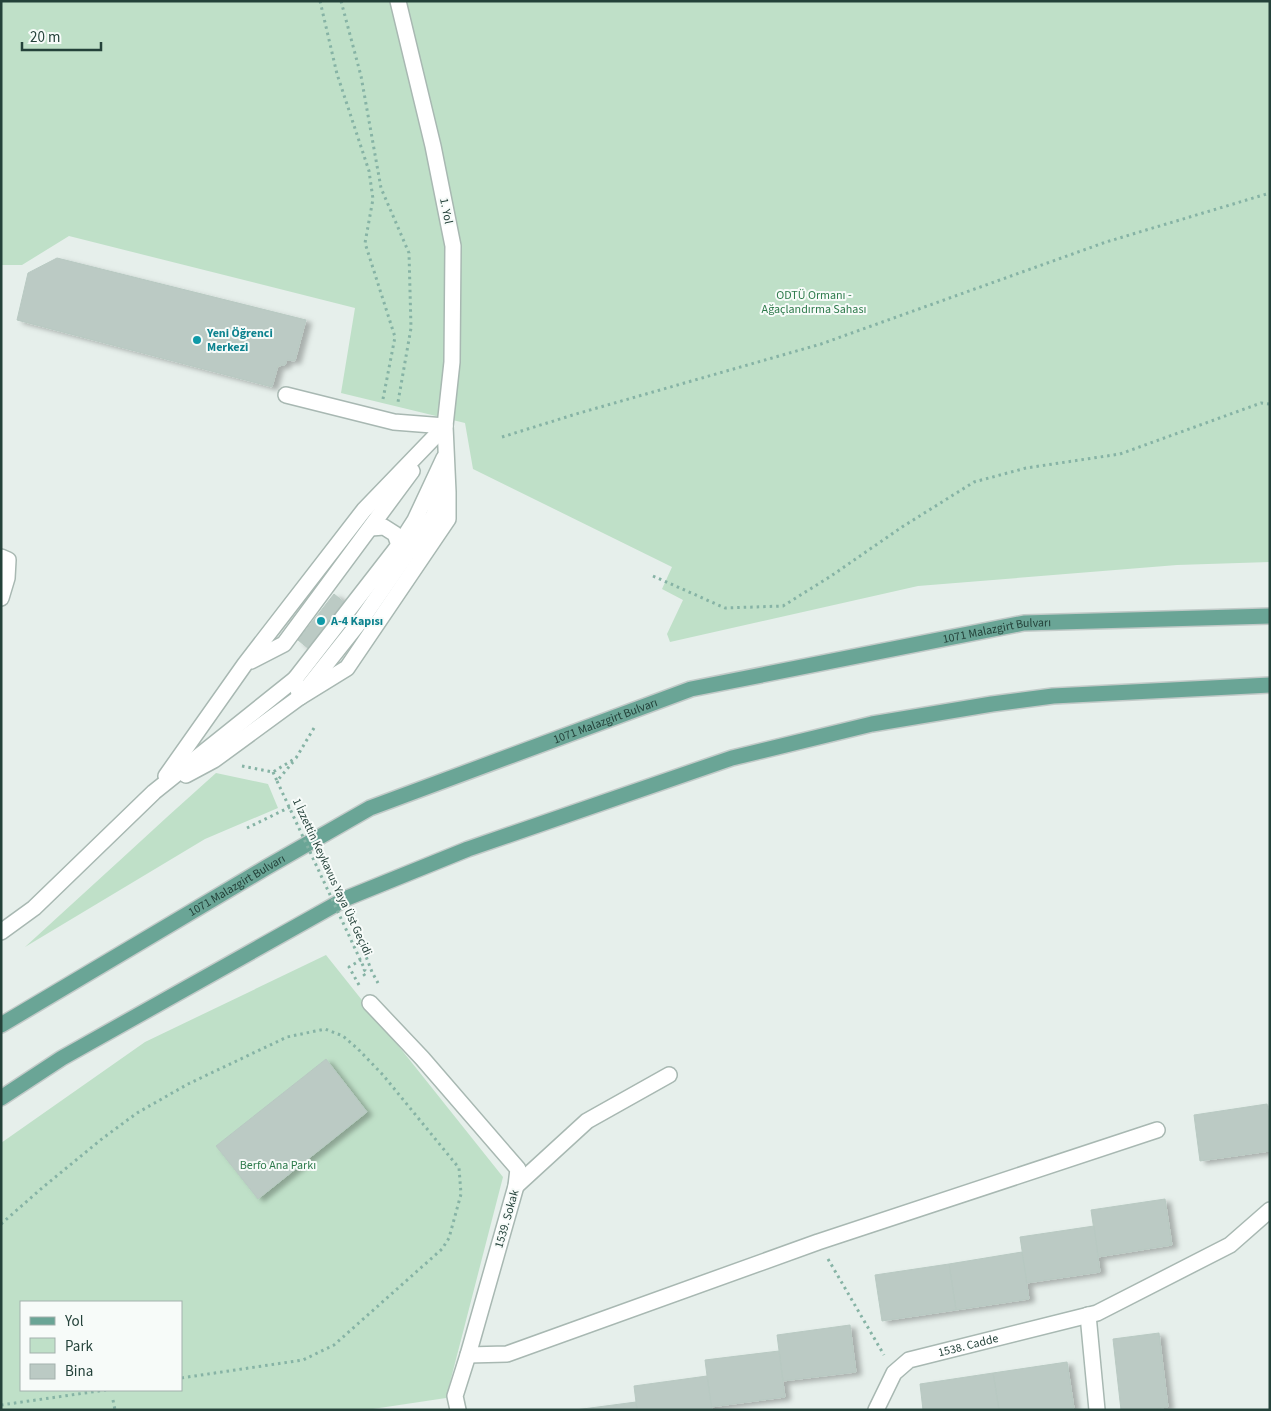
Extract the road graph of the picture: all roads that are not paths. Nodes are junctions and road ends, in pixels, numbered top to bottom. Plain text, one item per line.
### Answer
1 (398, 1) edge
2 (286, 395) dead end
3 (445, 426) junction
4 (446, 454) junction
5 (371, 528) junction
6 (399, 545) junction
7 (1, 556) edge
8 (1, 598) edge
9 (1270, 616) edge
10 (245, 664) junction
11 (295, 679) junction
12 (1270, 685) edge
13 (300, 697) junction
14 (154, 792) junction
15 (1, 932) edge
16 (370, 1003) dead end
17 (1, 1025) edge
18 (669, 1075) dead end
19 (1, 1098) edge
20 (1156, 1130) dead end
21 (516, 1186) junction
22 (1270, 1210) edge
23 (1088, 1315) junction
24 (468, 1355) junction
25 (458, 1410) edge
26 (876, 1410) edge
27 (1097, 1410) edge

1 - 3 street, 1. Yol
2 - 3 street
3 - 4 street, 1. Yol
3 - 5 street
3 - 10 street
4 - 6 street
4 - 13 street
5 - 6 street
5 - 10 street
6 - 11 street
7 - 8 street
9 - 17 main road, 1071 Malazgirt Bulvarı
10 - 14 street
11 - 13 street
11 - 14 street
12 - 19 main road
13 - 14 street
14 - 15 street
16 - 21 street, 1539. Sokak
18 - 21 street
20 - 24 street
21 - 24 street, 1539. Sokak
22 - 23 street, 1538. Cadde
23 - 26 street, 1538. Cadde
23 - 27 street
24 - 25 street, 1539. Sokak

